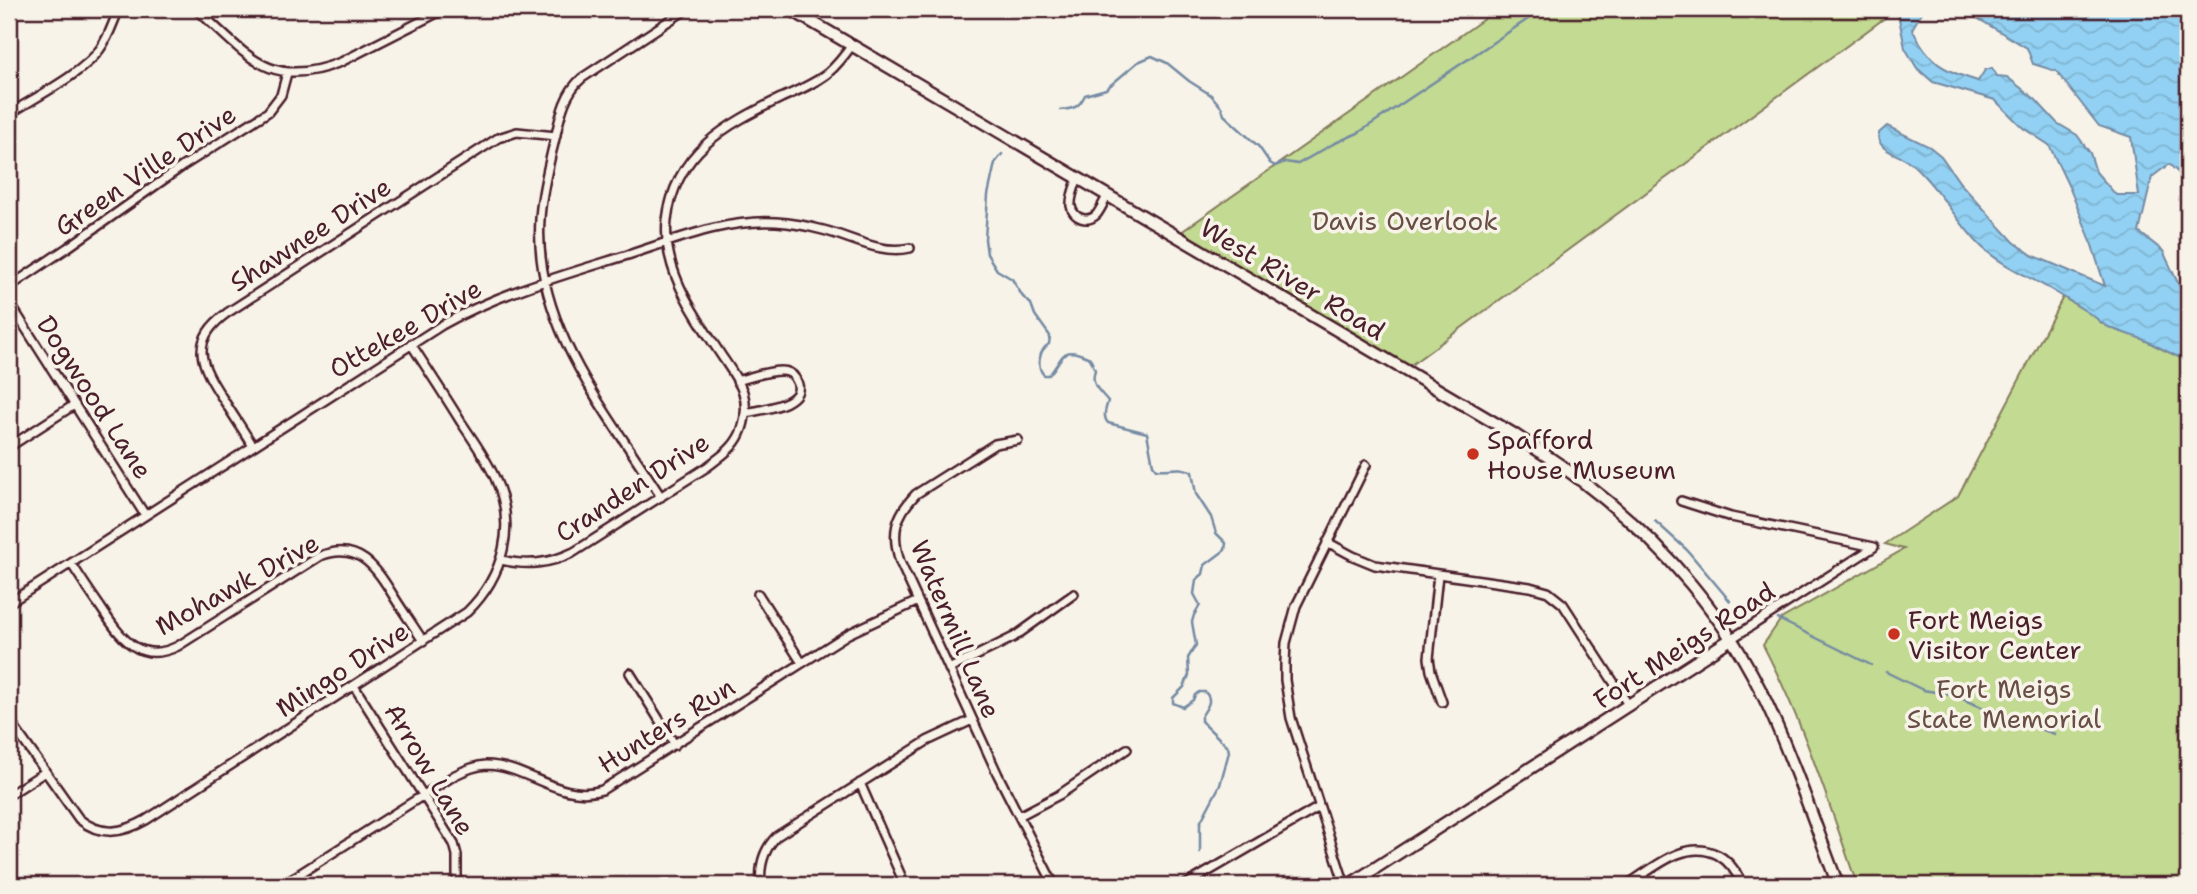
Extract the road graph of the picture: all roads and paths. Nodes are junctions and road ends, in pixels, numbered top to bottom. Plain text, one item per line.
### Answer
1 (119, 9) edge
2 (196, 9) edge
3 (445, 9) edge
4 (687, 9) edge
5 (790, 9) edge
6 (852, 45) junction
7 (287, 73) junction
8 (9, 112) edge
9 (556, 136) junction
10 (1078, 178) junction
11 (1108, 195) junction
12 (667, 243) junction
13 (910, 248) dead end
14 (544, 282) junction
15 (9, 287) edge
16 (9, 302) edge
17 (411, 344) junction
18 (737, 381) junction
19 (74, 405) junction
20 (745, 413) junction
21 (1018, 440) dead end
22 (253, 446) junction
23 (9, 447) edge
24 (1366, 465) dead end
25 (661, 497) junction
26 (1681, 501) dead end
27 (145, 515) junction
28 (1327, 541) junction
29 (501, 560) junction
30 (71, 563) junction
31 (1438, 575) junction
32 (758, 594) dead end
33 (1074, 594) dead end
34 (918, 601) junction
35 (9, 603) edge
36 (1731, 639) junction
37 (424, 641) junction
38 (802, 663) junction
39 (949, 669) junction
40 (631, 673) dead end
41 (354, 686) junction
42 (1442, 702) dead end
43 (1629, 706) junction
44 (9, 720) edge
45 (972, 720) junction
46 (676, 745) junction
47 (1127, 749) dead end
48 (44, 772) junction
49 (860, 783) junction
50 (424, 794) junction
51 (9, 795) edge
52 (1319, 807) junction
53 (1019, 816) junction
54 (457, 877) dead end
55 (286, 884) edge
56 (761, 885) edge
57 (905, 885) edge
58 (1054, 885) edge
59 (1185, 885) edge
60 (1347, 885) edge
61 (1628, 885) edge
62 (1742, 885) edge
63 (1838, 885) edge

1 - 8 street
2 - 7 street
3 - 7 street
4 - 9 street
5 - 6 main road, West River Road
6 - 10 main road, West River Road
6 - 12 street
7 - 15 street, Green Ville Drive
9 - 14 street
9 - 22 street, Shawnee Drive
10 - 11 main road, West River Road
10 - 11 street
11 - 36 main road, West River Road
12 - 13 street, Ottekee Drive
12 - 14 street, Ottekee Drive
12 - 18 street
14 - 17 street, Ottekee Drive
14 - 25 street
16 - 19 street, Dogwood Lane
17 - 22 street, Ottekee Drive
17 - 29 street, Mingo Drive
18 - 20 street
18 - 20 street
19 - 23 street
19 - 27 street, Dogwood Lane
20 - 25 street, Cranden Drive
21 - 34 street, Watermill Lane
22 - 27 street, Ottekee Drive
24 - 28 street
25 - 29 street, Cranden Drive
26 - 36 street, Fort Meigs Road
27 - 30 street, Ottekee Drive
28 - 31 street
28 - 52 street
29 - 37 street, Mingo Drive
30 - 35 street, Ottekee Drive
30 - 37 street, Mohawk Drive
31 - 42 street
31 - 43 street
32 - 38 street
33 - 39 street
34 - 38 street, Hunters Run
34 - 39 street, Watermill Lane
36 - 43 main road, Fort Meigs Road
36 - 63 main road, West River Road
37 - 41 street, Mingo Drive
38 - 46 street, Hunters Run
39 - 45 street, Watermill Lane
40 - 46 street
41 - 48 street, Mingo Drive
41 - 50 street, Arrow Lane
43 - 60 main road, Fort Meigs Road
44 - 48 street, Mingo Drive
45 - 49 street
45 - 53 street, Watermill Lane
46 - 50 street, Hunters Run
47 - 53 street
48 - 51 street
49 - 56 street
49 - 57 street
50 - 54 street, Arrow Lane
50 - 55 street, Hunters Run
52 - 59 street
52 - 60 street
53 - 58 street, Watermill Lane
61 - 62 street

